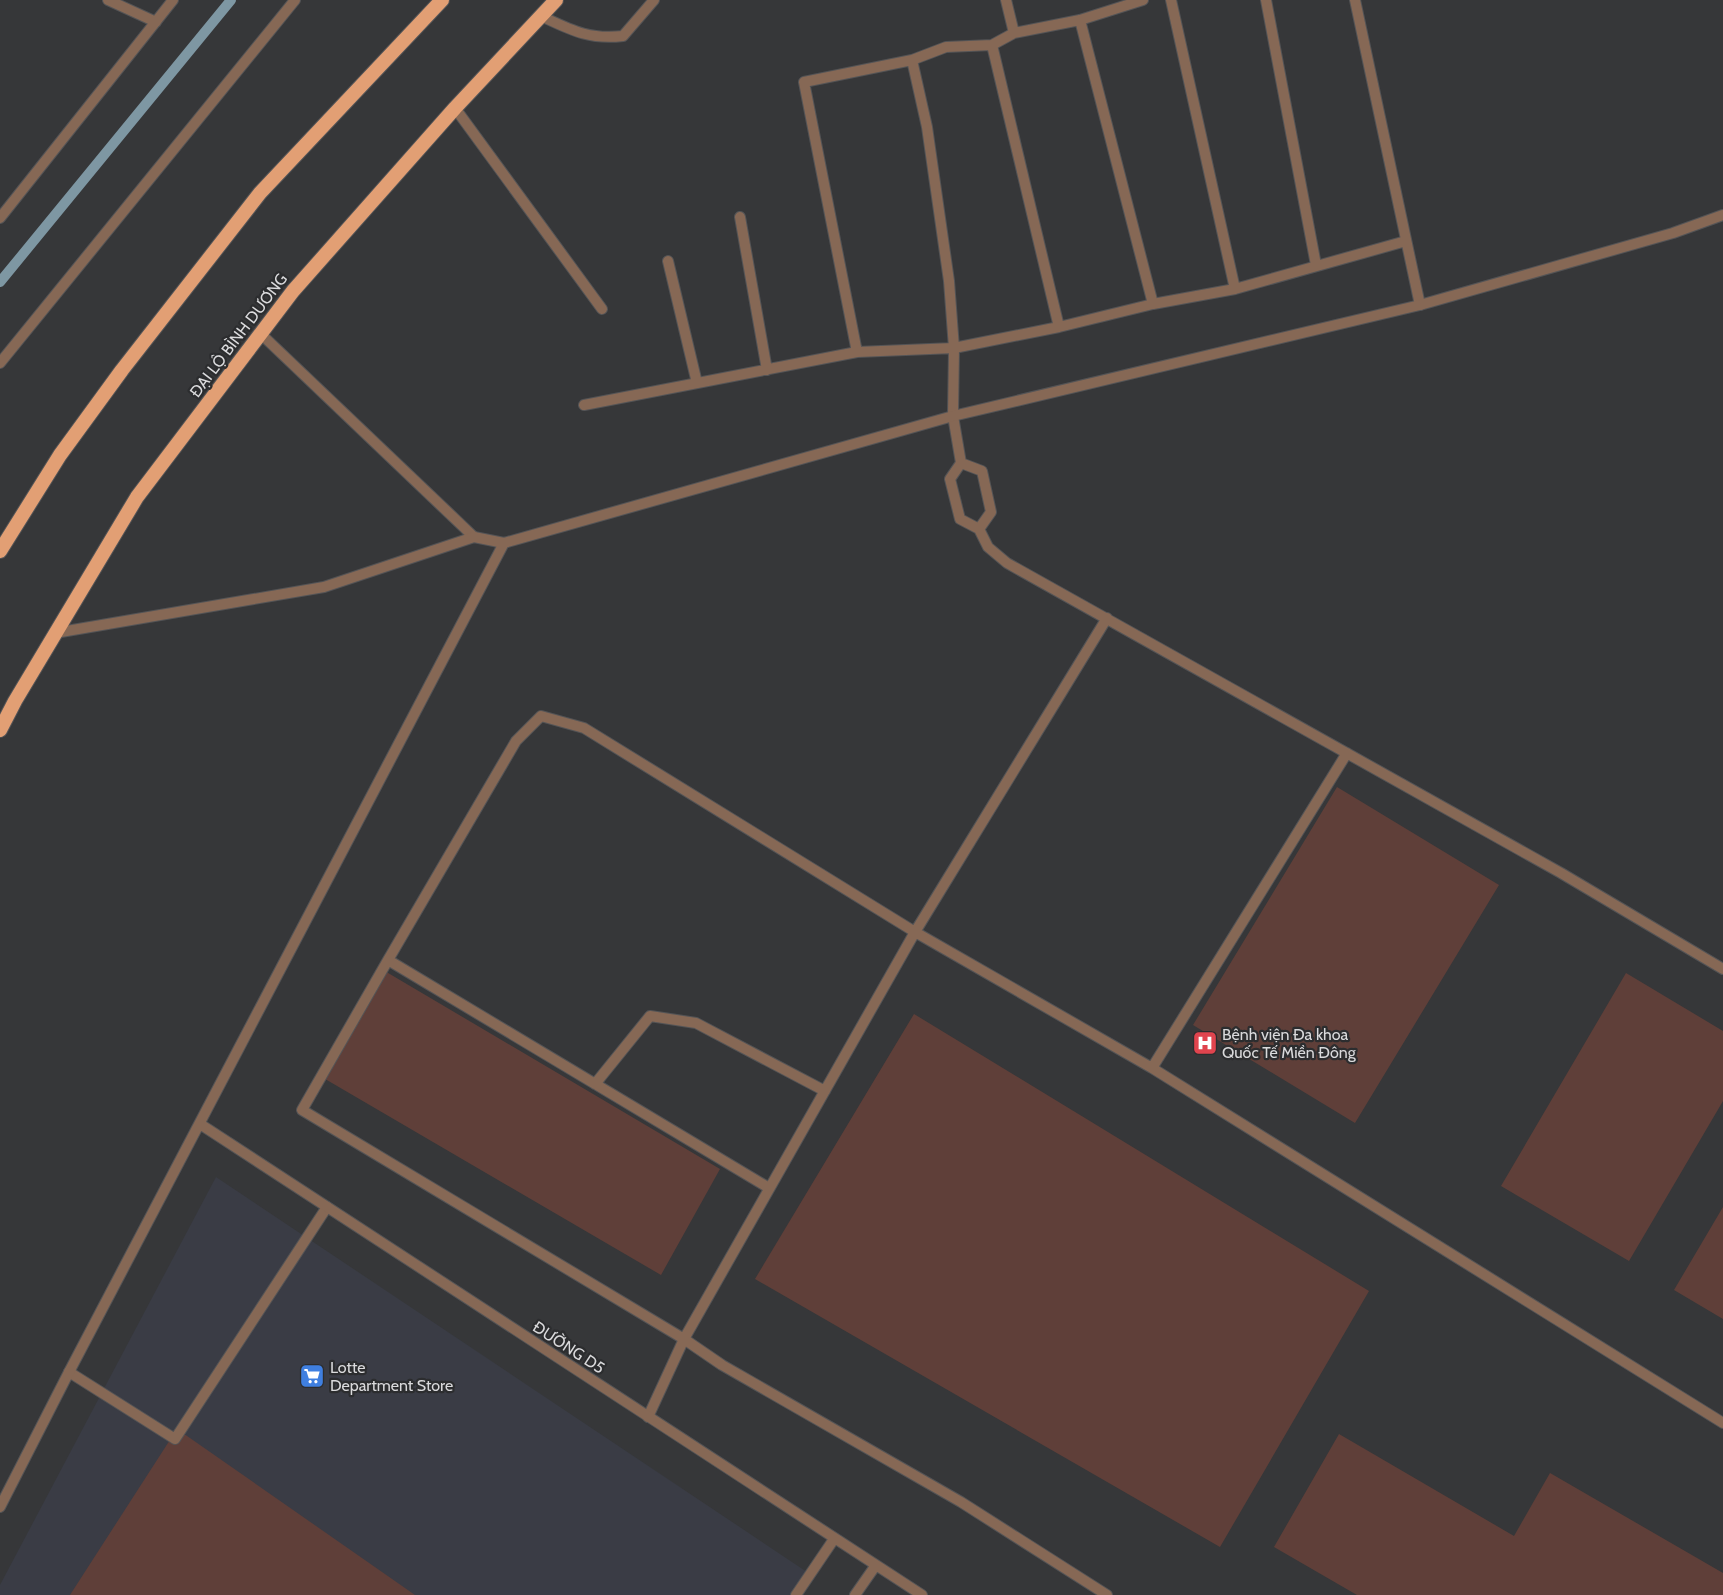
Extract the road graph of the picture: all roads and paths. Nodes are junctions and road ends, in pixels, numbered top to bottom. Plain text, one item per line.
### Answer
1 (108, 0) edge
2 (173, 0) edge
3 (295, 0) edge
4 (442, 0) edge
5 (556, 0) edge
6 (654, 0) edge
7 (1006, 0) edge
8 (1143, 0) edge
9 (1171, 0) edge
10 (1266, 0) edge
11 (1355, 0) edge
12 (541, 16) junction
13 (1080, 20) junction
14 (156, 22) junction
15 (1014, 33) junction
16 (992, 45) junction
17 (912, 60) junction
18 (456, 108) junction
19 (1723, 215) edge
20 (740, 217) dead end
21 (0, 218) edge
22 (1406, 241) junction
23 (668, 260) dead end
24 (1316, 265) junction
25 (1235, 289) junction
26 (1153, 304) junction
27 (1420, 305) junction
28 (602, 309) dead end
29 (1059, 327) junction
30 (261, 334) junction
31 (954, 348) junction
32 (857, 352) junction
33 (0, 363) edge
34 (767, 370) junction
35 (697, 383) junction
36 (584, 405) dead end
37 (952, 416) junction
38 (961, 463) junction
39 (980, 529) junction
40 (474, 537) junction
41 (504, 543) junction
42 (0, 551) edge
43 (1107, 618) junction
44 (55, 633) junction
45 (0, 730) edge
46 (1347, 753) junction
47 (915, 932) junction
48 (388, 960) junction
49 (1723, 969) edge
50 (1152, 1068) junction
51 (595, 1084) junction
52 (825, 1091) junction
53 (200, 1124) junction
54 (769, 1188) junction
55 (327, 1207) junction
56 (684, 1340) junction
57 (69, 1372) junction
58 (648, 1417) junction
59 (1723, 1423) edge
60 (0, 1507) edge
61 (834, 1539) junction
62 (876, 1565) junction
63 (796, 1595) edge
64 (856, 1595) edge
65 (922, 1595) edge
66 (1107, 1595) edge

1 - 14 street
2 - 14 street
3 - 33 street
4 - 42 highway
5 - 12 highway, ĐẠI LỘ BÌNH DƯƠNG
6 - 12 street
7 - 15 street
8 - 13 street
9 - 25 street
10 - 24 street
11 - 22 street
12 - 18 highway, ĐẠI LỘ BÌNH DƯƠNG
13 - 15 street
13 - 26 street
14 - 21 street
15 - 16 street
16 - 17 street
16 - 29 street
17 - 31 street
17 - 32 street
18 - 28 street
18 - 30 highway, ĐẠI LỘ BÌNH DƯƠNG
19 - 27 street
20 - 34 street
22 - 24 street
22 - 27 street
23 - 35 street
24 - 25 street
25 - 26 street
26 - 29 street
27 - 37 street
29 - 31 street
30 - 40 street
30 - 44 highway, ĐẠI LỘ BÌNH DƯƠNG
31 - 32 street
31 - 37 street
32 - 34 street
34 - 35 street
35 - 36 street
37 - 38 street
37 - 41 street
38 - 39 street
38 - 39 street
39 - 43 street
40 - 41 street
40 - 44 street
41 - 53 street
43 - 46 street
43 - 47 street
44 - 45 highway, ĐẠI LỘ BÌNH DƯƠNG
46 - 49 street
46 - 50 street
47 - 48 street
47 - 50 street
47 - 52 street
48 - 51 street
48 - 56 street
50 - 59 street
51 - 52 street
51 - 54 street
52 - 54 street
53 - 55 street, ĐƯỜNG D5
53 - 57 street
54 - 56 street
55 - 57 street
55 - 58 street, ĐƯỜNG D5
56 - 58 street
56 - 66 street
57 - 60 street
58 - 61 street, ĐƯỜNG D5
61 - 62 street, ĐƯỜNG D5
61 - 63 street
62 - 64 street
62 - 65 street, ĐƯỜNG D5

